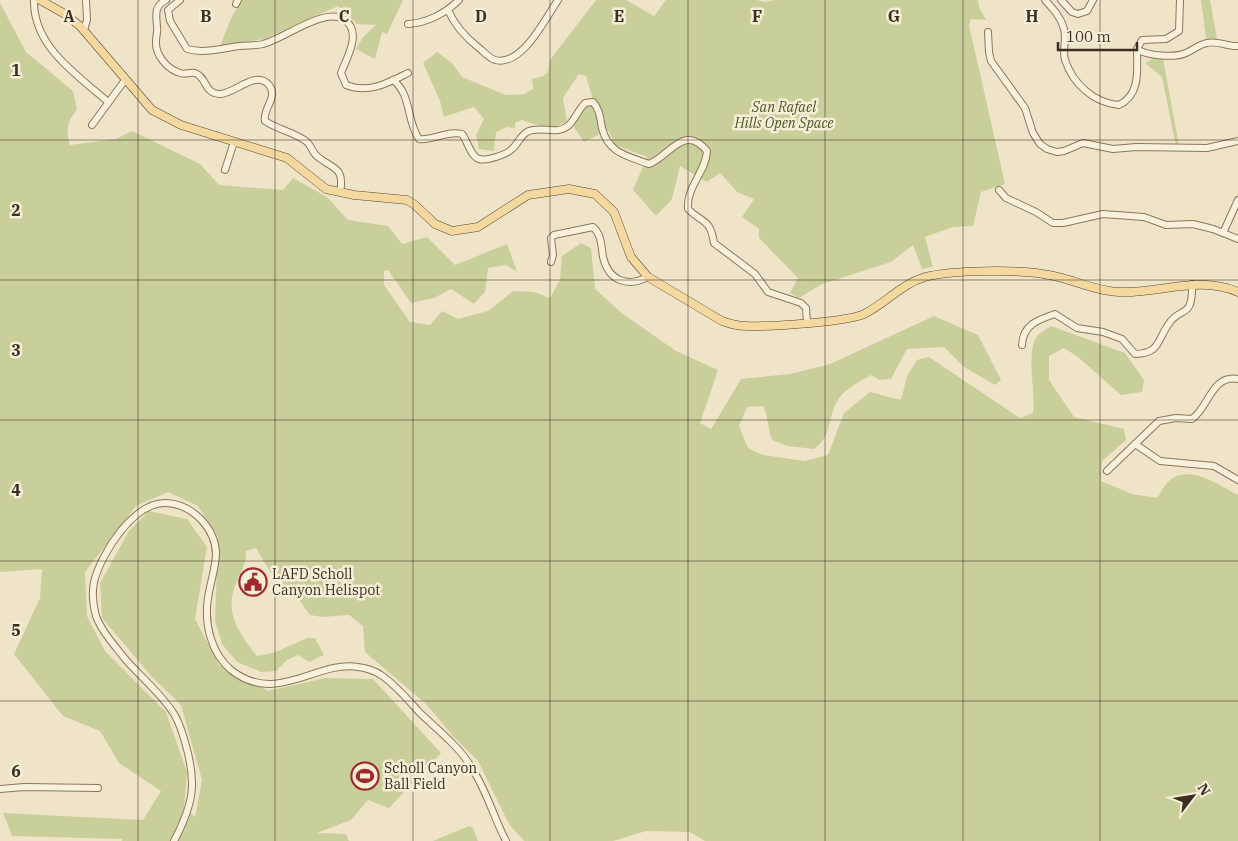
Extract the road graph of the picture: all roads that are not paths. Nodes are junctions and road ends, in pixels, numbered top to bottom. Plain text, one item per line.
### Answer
1 (34, 0) edge
2 (40, 0) edge
3 (86, 0) edge
4 (166, 0) edge
5 (178, 0) edge
6 (459, 0) edge
7 (558, 0) edge
8 (1045, 0) edge
9 (1060, 0) edge
10 (1093, 0) edge
11 (1180, 0) edge
12 (448, 10) junction
13 (408, 24) dead end
14 (84, 30) junction
15 (988, 32) dead end
16 (1238, 46) edge
17 (1137, 49) junction
18 (408, 73) dead end
19 (125, 80) junction
20 (393, 80) junction
21 (107, 101) junction
22 (92, 125) dead end
23 (1238, 141) edge
24 (234, 142) junction
25 (225, 170) dead end
26 (1000, 190) dead end
27 (340, 192) junction
28 (1238, 200) edge
29 (1223, 233) junction
30 (1238, 239) edge
31 (551, 262) dead end
32 (648, 277) junction
33 (1192, 284) junction
34 (1238, 292) edge
35 (807, 322) junction
36 (1022, 345) dead end
37 (1238, 378) edge
38 (1135, 444) junction
39 (1106, 471) dead end
40 (1238, 480) edge
41 (98, 788) dead end
42 (0, 789) edge
43 (174, 841) edge
44 (506, 841) edge

1 - 21 street
2 - 14 main road
3 - 14 street
4 - 27 street
5 - 20 street
6 - 12 street
7 - 12 street
8 - 17 street
9 - 10 street
11 - 17 street
12 - 13 street
14 - 19 main road
15 - 23 street
16 - 17 street
18 - 20 street
19 - 21 street
19 - 24 main road
20 - 35 street
21 - 22 street
24 - 25 street
24 - 27 main road
26 - 29 street
27 - 32 main road
28 - 29 street
29 - 30 street
31 - 32 street
32 - 35 main road
33 - 34 main road
33 - 35 main road
33 - 36 street
37 - 38 street
38 - 39 street
38 - 40 street
41 - 42 street
43 - 44 street

